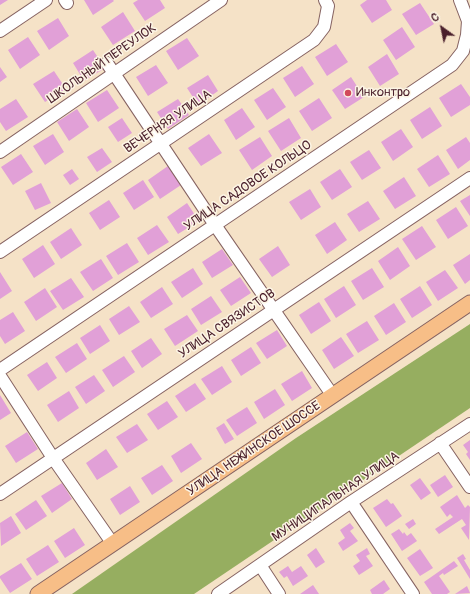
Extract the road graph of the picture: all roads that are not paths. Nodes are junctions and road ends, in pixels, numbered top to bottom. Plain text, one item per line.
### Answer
1 (46, 0) edge
2 (220, 0) edge
3 (325, 0) edge
4 (460, 0) edge
5 (0, 31) edge
6 (110, 68) junction
7 (161, 143) junction
8 (0, 152) edge
9 (470, 178) edge
10 (215, 225) junction
11 (0, 252) edge
12 (470, 303) edge
13 (274, 310) junction
14 (0, 370) edge
15 (0, 376) edge
16 (333, 396) junction
17 (470, 424) edge
18 (440, 443) junction
19 (53, 458) junction
20 (470, 487) edge
21 (0, 494) edge
22 (351, 502) junction
23 (113, 544) junction
24 (260, 565) junction
25 (38, 594) edge
26 (218, 594) edge
27 (279, 594) edge
28 (413, 594) edge

1 - 5 street
2 - 6 street, ШКОЛЬНЫЙ ПЕРЕУЛОК
3 - 7 street, ВЕЧЕРНЯЯ УЛИЦА
4 - 10 street, УЛИЦА САДОВОЕ КОЛЬЦО
6 - 7 street
6 - 8 street, ШКОЛЬНЫЙ ПЕРЕУЛОК
7 - 10 street
7 - 11 street, ВЕЧЕРНЯЯ УЛИЦА
9 - 13 street, УЛИЦА СВЯЗИСТОВ
10 - 13 street
10 - 14 street, УЛИЦА САДОВОЕ КОЛЬЦО
12 - 16 main road, УЛИЦА НЕЖИНСКОЕ ШОССЕ
13 - 16 street
13 - 19 street, УЛИЦА СВЯЗИСТОВ
15 - 19 street
16 - 23 main road, УЛИЦА НЕЖИНСКОЕ ШОССЕ
17 - 18 street, МУНИЦИПАЛЬНАЯ УЛИЦА
18 - 20 street
18 - 22 street, МУНИЦИПАЛЬНАЯ УЛИЦА
19 - 21 street, УЛИЦА СВЯЗИСТОВ
19 - 23 street
22 - 24 street, МУНИЦИПАЛЬНАЯ УЛИЦА
22 - 28 street
23 - 25 main road, УЛИЦА НЕЖИНСКОЕ ШОССЕ
24 - 26 street, МУНИЦИПАЛЬНАЯ УЛИЦА
24 - 27 street

